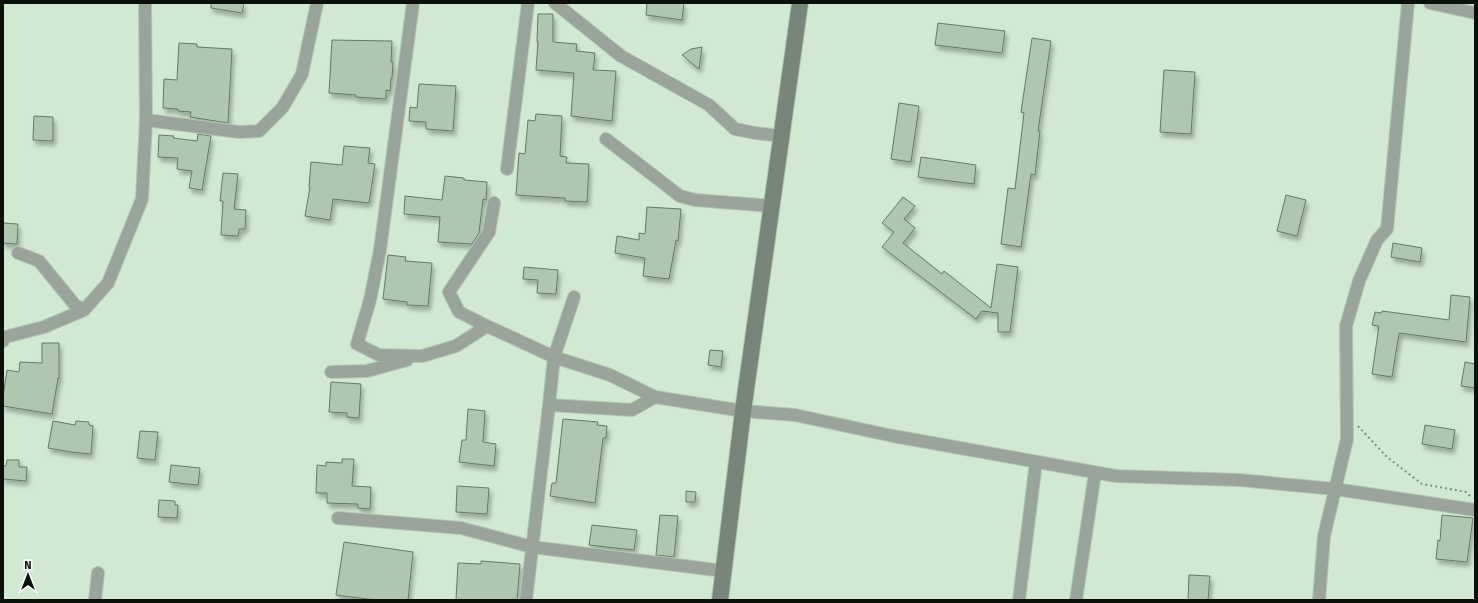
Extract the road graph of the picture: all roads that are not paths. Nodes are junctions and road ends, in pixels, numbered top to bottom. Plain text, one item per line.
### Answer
1 (145, 3) edge
2 (317, 3) edge
3 (413, 3) edge
4 (528, 3) edge
5 (556, 3) edge
6 (800, 3) edge
7 (1408, 3) edge
8 (1430, 3) edge
9 (1475, 13) edge
10 (146, 120) junction
11 (782, 136) junction
12 (606, 139) dead end
13 (506, 169) dead end
14 (494, 202) dead end
15 (772, 206) junction
16 (18, 253) dead end
17 (574, 297) dead end
18 (84, 310) junction
19 (487, 326) junction
20 (3, 341) edge
21 (422, 356) junction
22 (554, 357) junction
23 (331, 372) dead end
24 (655, 397) junction
25 (549, 405) junction
26 (744, 411) junction
27 (1036, 462) junction
28 (1095, 472) junction
29 (1336, 489) junction
30 (1475, 510) edge
31 (338, 518) dead end
32 (532, 547) junction
33 (724, 571) junction
34 (98, 573) dead end
35 (94, 600) edge
36 (526, 600) edge
37 (720, 600) edge
38 (1019, 600) edge
39 (1076, 600) edge
40 (1320, 600) edge

1 - 10 street
2 - 10 street
3 - 21 street
4 - 13 street
5 - 11 street
6 - 11 street
7 - 29 street
8 - 9 street
10 - 18 street
11 - 15 street
12 - 15 street
14 - 19 street
15 - 26 street
16 - 18 street
17 - 22 street
18 - 20 street
19 - 21 street
19 - 22 street
21 - 23 street
22 - 24 street
22 - 25 street
24 - 25 street
24 - 26 street
25 - 32 street
26 - 27 street
26 - 33 street
27 - 28 street
27 - 38 street
28 - 29 street
28 - 39 street
29 - 30 street
29 - 40 street
31 - 32 street
32 - 33 street
32 - 36 street
33 - 37 street
34 - 35 street

